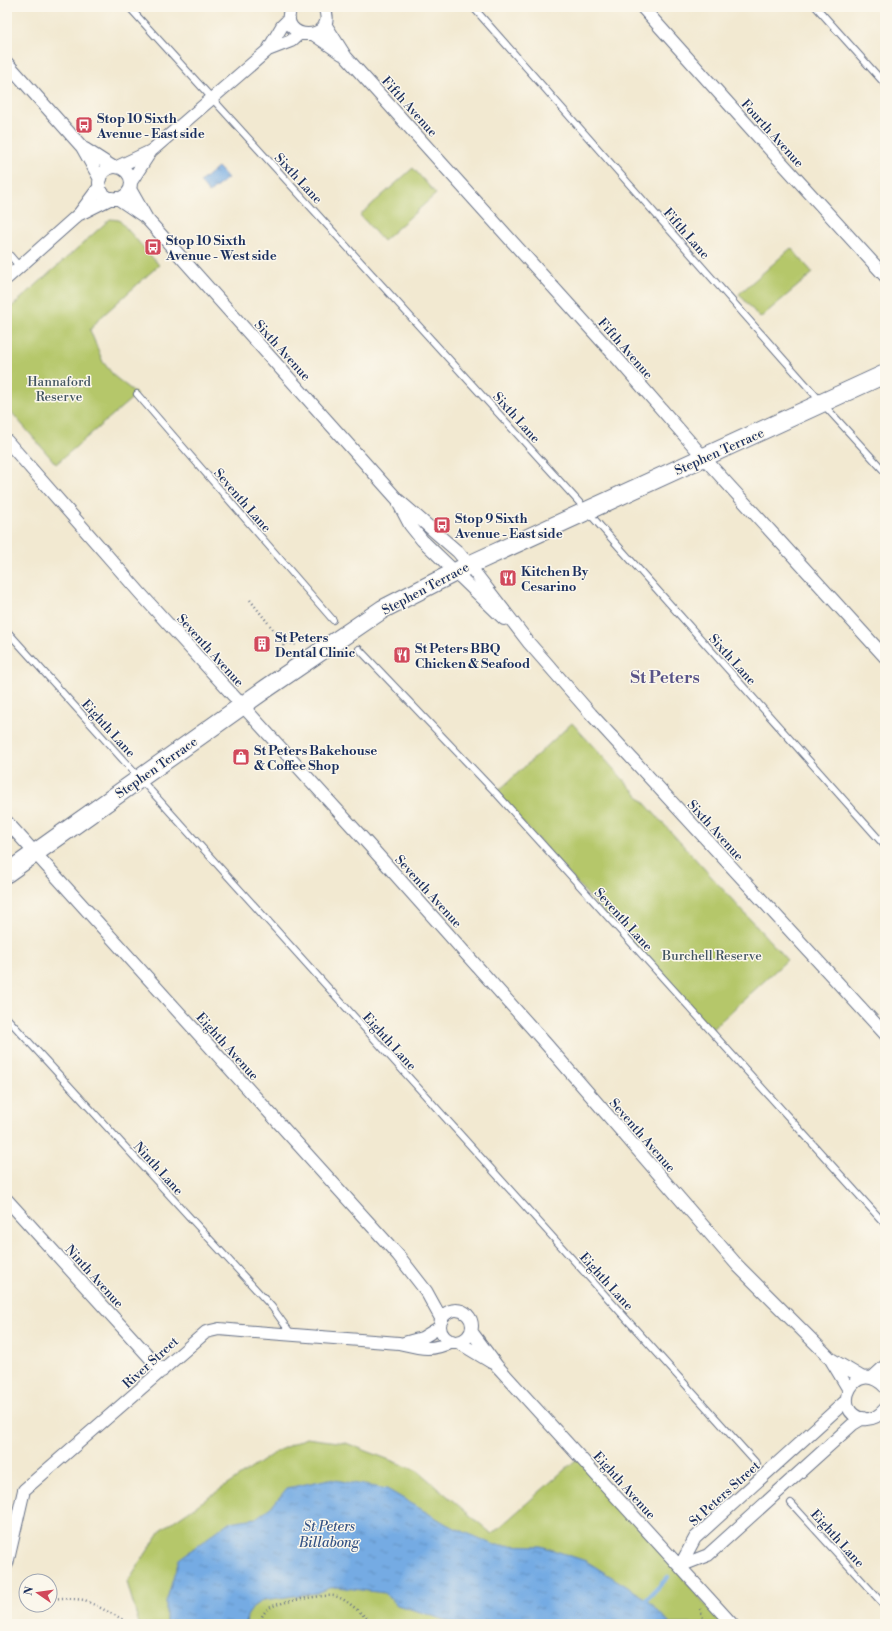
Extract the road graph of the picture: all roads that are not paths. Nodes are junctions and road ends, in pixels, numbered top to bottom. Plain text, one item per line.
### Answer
1 (129, 7) edge
2 (472, 7) edge
3 (642, 7) edge
4 (816, 7) edge
5 (328, 8) edge
6 (290, 10) edge
7 (325, 24) junction
8 (300, 33) junction
9 (313, 34) junction
10 (268, 50) junction
11 (346, 57) junction
12 (7, 63) edge
13 (885, 84) edge
14 (211, 99) junction
15 (82, 147) junction
16 (150, 151) junction
17 (115, 167) junction
18 (100, 182) junction
19 (130, 185) junction
20 (115, 198) junction
21 (79, 214) junction
22 (147, 219) junction
23 (7, 252) edge
24 (19, 266) junction
25 (885, 276) edge
26 (7, 278) edge
27 (885, 374) edge
28 (137, 394) dead end
29 (823, 404) junction
30 (7, 441) edge
31 (704, 458) junction
32 (885, 472) edge
33 (397, 499) junction
34 (587, 511) junction
35 (462, 568) junction
36 (333, 620) dead end
37 (7, 631) edge
38 (529, 643) junction
39 (359, 649) dead end
40 (885, 657) edge
41 (243, 706) junction
42 (140, 779) junction
43 (7, 822) edge
44 (885, 846) edge
45 (36, 853) junction
46 (7, 873) edge
47 (7, 1018) edge
48 (885, 1034) edge
49 (7, 1200) edge
50 (885, 1224) edge
51 (426, 1291) junction
52 (451, 1311) junction
53 (441, 1323) junction
54 (470, 1331) junction
55 (292, 1335) junction
56 (455, 1342) junction
57 (399, 1343) junction
58 (830, 1359) junction
59 (497, 1366) junction
60 (885, 1366) edge
61 (162, 1370) junction
62 (868, 1378) junction
63 (885, 1387) edge
64 (848, 1395) junction
65 (885, 1409) edge
66 (869, 1418) junction
67 (885, 1425) edge
68 (757, 1464) dead end
69 (790, 1502) dead end
70 (8, 1559) edge
71 (680, 1566) junction
72 (885, 1606) edge
73 (732, 1624) edge

1 - 14 lane, Sixth Lane
2 - 29 lane, Fifth Lane
3 - 25 street, Fourth Avenue
4 - 13 lane
5 - 7 street
6 - 8 street
6 - 10 street
7 - 9 street
7 - 11 street, Fifth Avenue
8 - 9 street
8 - 10 street
9 - 11 street, Fifth Avenue
10 - 14 street
11 - 31 street, Fifth Avenue
12 - 15 street
14 - 16 street
14 - 34 lane, Sixth Lane
15 - 17 street
15 - 18 street
16 - 17 street
16 - 19 street
17 - 18 street
17 - 19 street
18 - 20 street
18 - 21 street
19 - 20 street
19 - 22 street, Sixth Avenue
20 - 21 street
20 - 22 street, Sixth Avenue
21 - 24 street
22 - 33 street, Sixth Avenue
23 - 24 lane
24 - 26 street
27 - 29 main road, Stephen Terrace
28 - 36 lane, Seventh Lane
29 - 31 main road, Stephen Terrace
29 - 32 lane, Fifth Lane
30 - 41 street, Seventh Avenue
31 - 34 main road, Stephen Terrace
31 - 40 street, Fifth Avenue
33 - 35 street, Sixth Avenue
33 - 35 street, Sixth Avenue
34 - 35 main road, Stephen Terrace
34 - 44 lane, Sixth Lane
35 - 38 street, Sixth Avenue
35 - 38 street, Sixth Avenue
35 - 41 main road, Stephen Terrace
37 - 42 lane, Eighth Lane
38 - 48 street, Sixth Avenue
39 - 50 lane, Seventh Lane
41 - 42 main road, Stephen Terrace
41 - 58 street, Seventh Avenue
42 - 45 main road, Stephen Terrace
42 - 68 lane, Eighth Lane
43 - 45 street, Eighth Avenue
45 - 46 main road, Stephen Terrace
45 - 51 street, Eighth Avenue
47 - 55 lane, Ninth Lane
49 - 61 street, Ninth Avenue
51 - 52 street, Eighth Avenue
51 - 53 street, Eighth Avenue
52 - 53 street
52 - 54 street
53 - 56 street
53 - 57 street, River Street
54 - 56 street
54 - 59 street, Eighth Avenue
55 - 57 street, River Street
55 - 61 street, River Street
56 - 57 street, River Street
56 - 59 street, Eighth Avenue
58 - 62 street, Seventh Avenue
58 - 64 street, Seventh Avenue
59 - 71 street, Eighth Avenue
60 - 62 street
61 - 70 street, River Street
62 - 63 street, Seventh Avenue
62 - 64 street, St Peters Street
64 - 66 street, Seventh Avenue
64 - 71 street, St Peters Street
65 - 66 street
66 - 67 street
66 - 71 street
69 - 72 lane, Eighth Lane
71 - 73 street, Eighth Avenue

